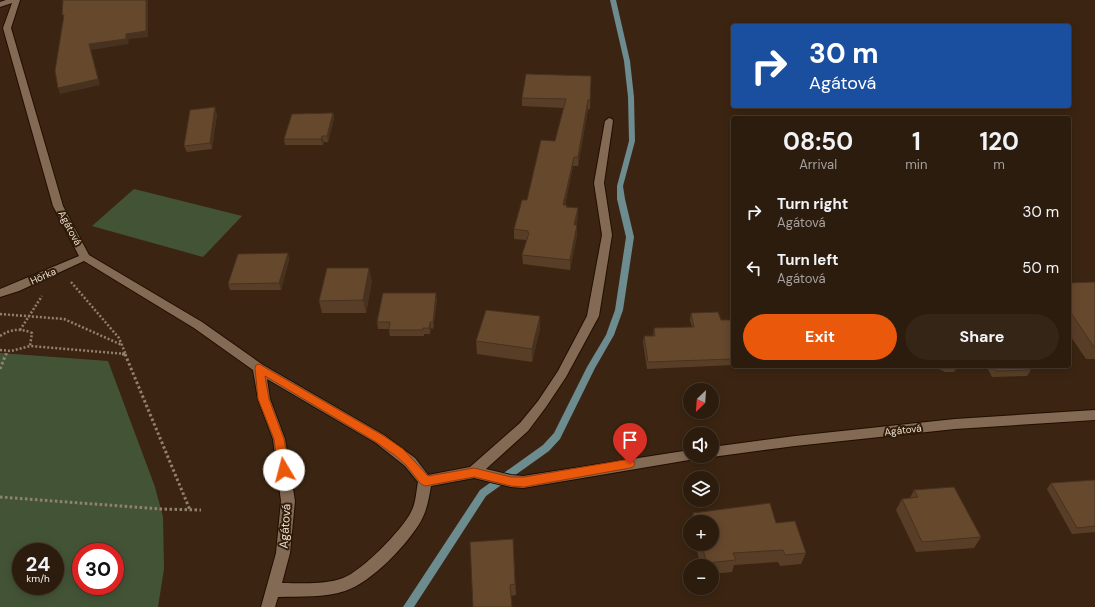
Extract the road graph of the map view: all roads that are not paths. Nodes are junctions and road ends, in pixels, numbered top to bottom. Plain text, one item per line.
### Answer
1 (12, 0) edge
2 (16, 0) edge
3 (0, 5) edge
4 (3, 28) edge
5 (609, 121) dead end
6 (85, 256) junction
7 (0, 293) edge
8 (259, 368) junction
9 (1095, 415) edge
10 (719, 451) edge
11 (683, 456) edge
12 (479, 474) junction
13 (425, 481) junction
14 (273, 590) junction
15 (268, 607) edge

1 - 3 street
2 - 4 street, Agátová
4 - 6 street, Agátová
5 - 12 street
6 - 7 street, Hôrka
6 - 8 street, Agátová
8 - 13 street, Agátová
8 - 14 street, Agátová
9 - 10 street, Agátová
11 - 12 street
12 - 13 street
13 - 14 street
14 - 15 street, Agátová

